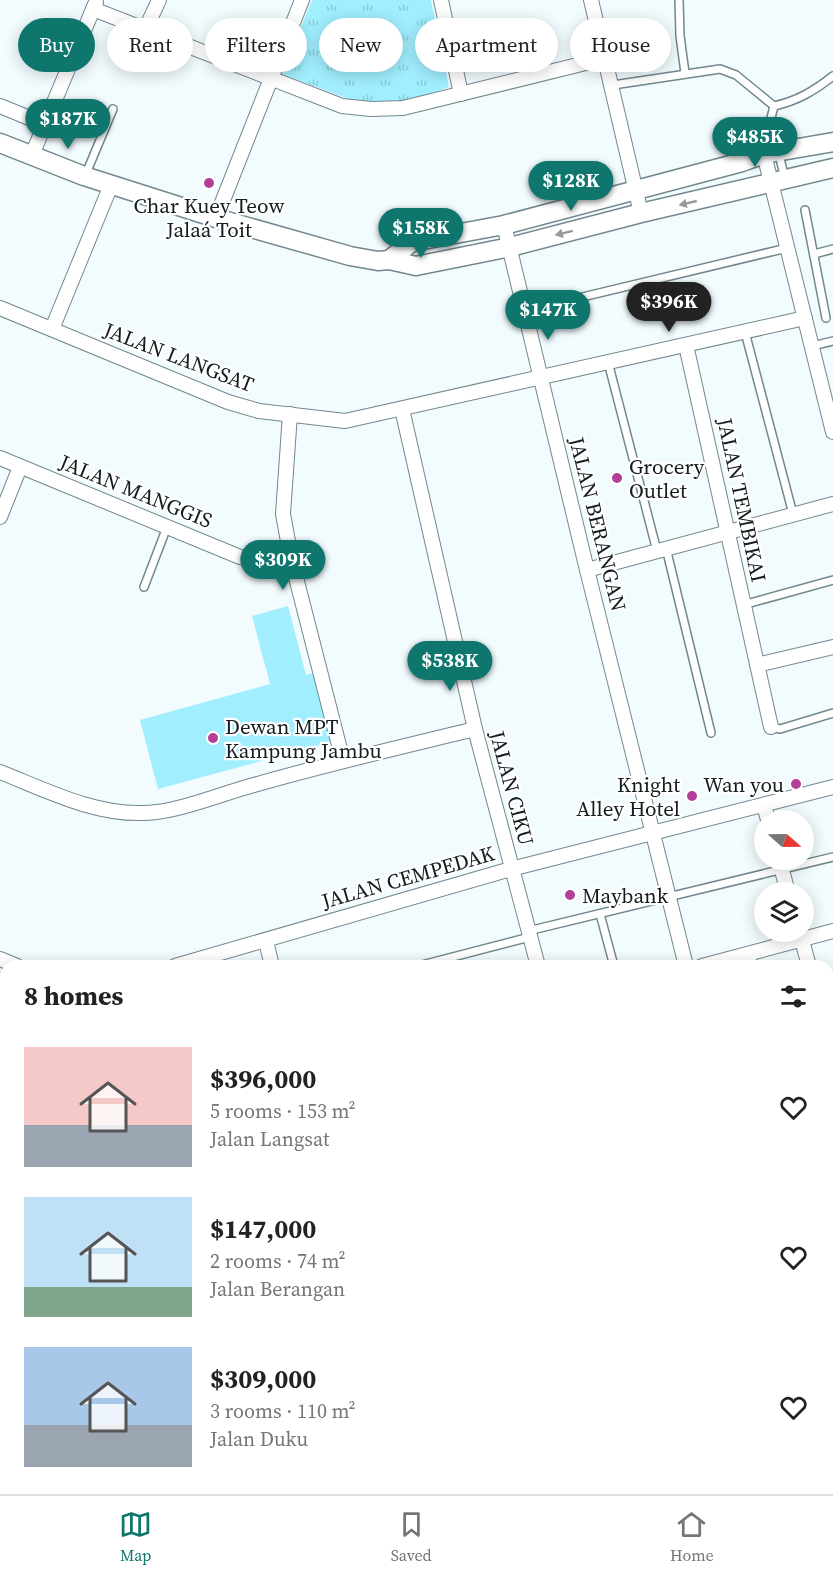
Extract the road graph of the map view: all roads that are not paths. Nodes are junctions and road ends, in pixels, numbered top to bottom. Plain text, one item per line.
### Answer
1 (159, 0) edge
2 (302, 0) edge
3 (441, 0) edge
4 (591, 0) edge
5 (679, 0) edge
6 (94, 4) edge
7 (124, 18) edge
8 (151, 18) edge
9 (596, 18) edge
10 (193, 47) edge
11 (570, 67) edge
12 (610, 72) edge
13 (685, 73) junction
14 (833, 76) edge
15 (270, 79) junction
16 (613, 85) junction
17 (461, 94) junction
18 (0, 106) edge
19 (774, 106) junction
20 (113, 109) dead end
21 (44, 124) junction
22 (833, 141) edge
23 (0, 143) edge
24 (771, 153) junction
25 (32, 155) junction
26 (833, 168) edge
27 (84, 176) junction
28 (778, 181) junction
29 (111, 185) junction
30 (636, 190) junction
31 (805, 210) dead end
32 (641, 213) junction
33 (216, 218) junction
34 (504, 225) junction
35 (510, 247) junction
36 (787, 248) junction
37 (833, 249) edge
38 (814, 254) junction
39 (389, 260) junction
40 (0, 308) edge
41 (524, 311) junction
42 (805, 318) junction
43 (826, 318) dead end
44 (52, 329) junction
45 (745, 332) junction
46 (833, 341) edge
47 (686, 345) junction
48 (812, 346) junction
49 (608, 362) junction
50 (541, 378) junction
51 (829, 400) edge
52 (402, 409) junction
53 (290, 414) junction
54 (831, 416) edge
55 (833, 432) edge
56 (0, 458) edge
57 (20, 467) junction
58 (833, 504) edge
59 (793, 514) junction
60 (0, 517) edge
61 (167, 527) junction
62 (727, 532) junction
63 (662, 549) junction
64 (291, 558) junction
65 (587, 570) junction
66 (833, 580) edge
67 (144, 587) dead end
68 (743, 605) junction
69 (833, 647) edge
70 (757, 665) junction
71 (833, 713) edge
72 (771, 727) joint
73 (475, 729) junction
74 (711, 734) dead end
75 (343, 761) junction
76 (0, 772) edge
77 (833, 787) edge
78 (764, 805) junction
79 (765, 810) edge
80 (653, 834) junction
81 (833, 857) edge
82 (814, 860) edge
83 (511, 869) junction
84 (763, 870) edge
85 (669, 897) junction
86 (600, 914) junction
87 (833, 931) edge
88 (529, 934) junction
89 (814, 934) edge
90 (266, 941) junction
91 (787, 942) edge
92 (802, 942) edge
93 (752, 959) edge
94 (203, 960) edge
95 (271, 960) edge
96 (439, 960) edge
97 (536, 960) edge
98 (612, 960) edge
99 (685, 960) edge
100 (807, 960) edge

1 - 8 street
2 - 15 street
3 - 17 street
4 - 9 street
5 - 13 lane
6 - 7 street
6 - 21 street
10 - 15 street
11 - 17 street
12 - 16 street
13 - 16 lane
13 - 19 lane
14 - 19 lane
15 - 17 street
15 - 33 street
16 - 30 street
18 - 21 street
19 - 24 lane
20 - 27 lane
21 - 25 street
22 - 24 main road
23 - 25 main road
24 - 28 street
24 - 30 main road
25 - 27 main road
26 - 28 main road
27 - 29 main road
28 -> 32 main road
28 - 36 street
29 - 33 main road
29 - 44 street
30 - 32 street
30 - 34 main road
31 - 38 lane
32 -> 35 main road
33 - 39 main road
34 - 35 street, JALAN BERANGAN
34 - 39 main road
35 - 39 main road
35 - 41 street, JALAN BERANGAN
36 - 41 lane
36 - 42 street
37 - 38 lane
38 - 43 lane
40 - 44 street, JALAN LANGSAT
41 - 50 street, JALAN BERANGAN
42 - 45 street, JALAN LANGSAT
42 - 48 street
44 - 53 street, JALAN LANGSAT
45 - 47 street, JALAN LANGSAT
45 - 59 lane
46 - 48 lane
47 - 49 street, JALAN LANGSAT
47 - 62 street, JALAN TEMBIKAI
48 - 51 street
49 - 50 street, JALAN LANGSAT
49 - 63 lane
50 - 52 street, JALAN LANGSAT
50 - 65 street, JALAN BERANGAN
51 - 54 street
52 - 53 street, JALAN LANGSAT
52 - 73 street, JALAN CIKU
53 - 64 street
54 - 55 street
56 - 57 street, JALAN MANGGIS
57 - 60 street
57 - 61 street, JALAN MANGGIS
58 - 59 street
59 - 62 street
61 - 64 street, JALAN MANGGIS
61 - 67 lane
62 - 63 street
62 - 68 street, JALAN TEMBIKAI
63 - 65 street
63 - 74 lane
64 - 75 street
65 - 80 street, JALAN BERANGAN
66 - 68 lane
68 - 70 street, JALAN TEMBIKAI
69 - 70 street
70 - 72 street, JALAN TEMBIKAI
71 - 72 lane
73 - 75 street
73 - 83 street, JALAN CIKU
75 - 76 street
77 - 78 street, JALAN CEMPEDAK
78 - 79 street
78 - 80 street, JALAN CEMPEDAK
80 - 83 street, JALAN CEMPEDAK
80 - 85 street, JALAN BERANGAN
81 - 82 lane
83 - 88 street, JALAN CIKU
83 - 90 street, JALAN CEMPEDAK
84 - 85 lane
85 - 86 lane
85 - 99 street, JALAN BERANGAN
86 - 88 lane
86 - 98 lane
87 - 89 street
88 - 96 lane
88 - 97 street, JALAN CIKU
90 - 94 street, JALAN CEMPEDAK
90 - 95 street
91 - 93 street
92 - 100 street

